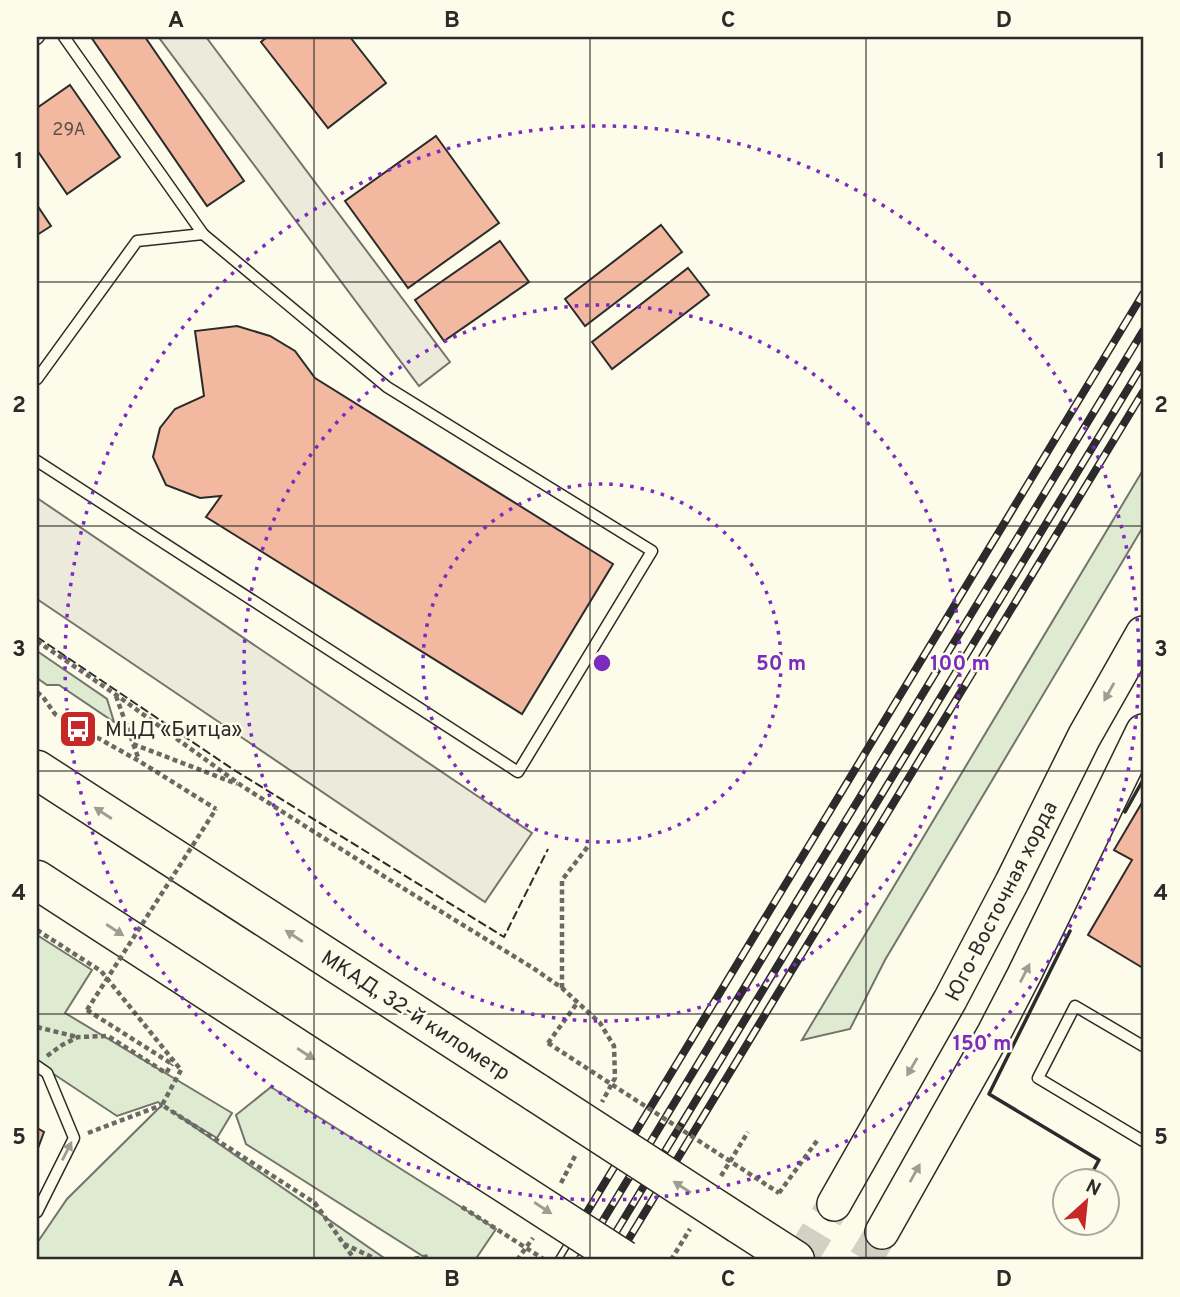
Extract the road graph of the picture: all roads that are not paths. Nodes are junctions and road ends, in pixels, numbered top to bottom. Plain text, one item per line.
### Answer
1 (64, 37) edge
2 (203, 234) junction
3 (37, 379) edge
4 (37, 461) edge
5 (1143, 633) edge
6 (1143, 731) edge
7 (37, 770) edge
8 (37, 880) edge
9 (53, 894) edge
10 (1143, 1046) edge
11 (37, 1066) edge
12 (1143, 1141) edge
13 (834, 1204) tunnel mouth
14 (37, 1212) edge
15 (882, 1232) tunnel mouth
16 (624, 1260) edge
17 (795, 1260) edge

1 - 2 lane
2 - 3 lane
2 - 4 lane
5 -> 13 main road, Юго-Восточная хорда
15 -> 6 main road
17 -> 7 highway, МКАД, 32-й километр, bridge
8 - 9 highway
9 -> 16 highway, bridge
10 - 12 lane
14 -> 11 lane

